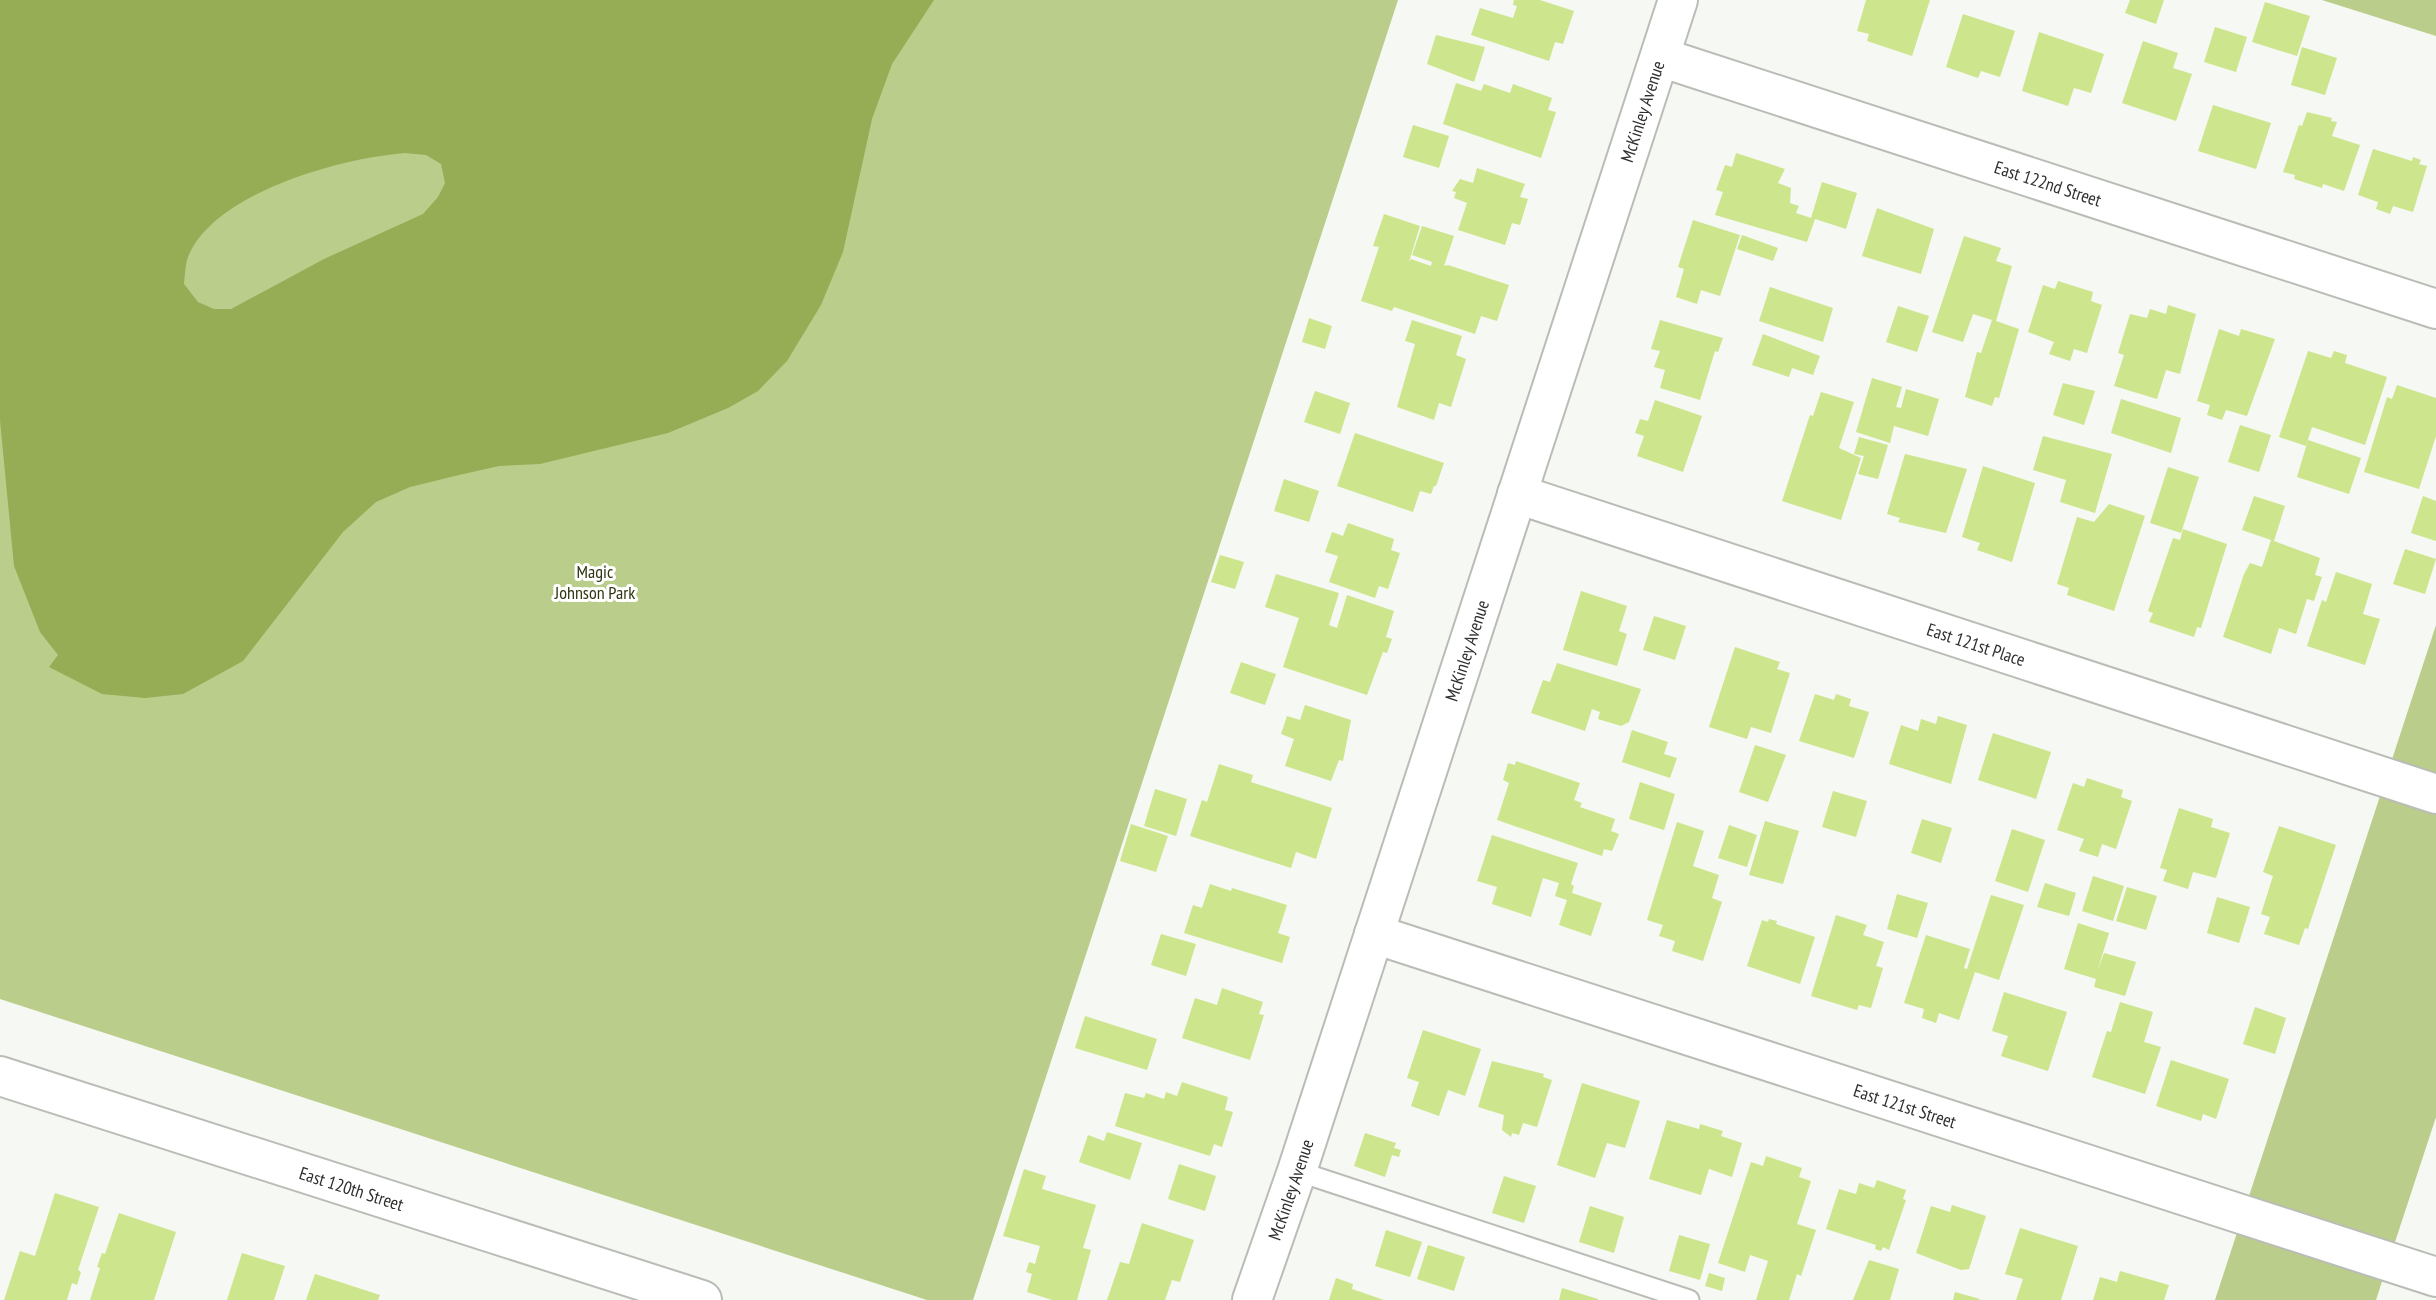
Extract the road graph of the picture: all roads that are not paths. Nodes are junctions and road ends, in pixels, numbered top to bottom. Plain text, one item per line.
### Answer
1 (1678, 0) edge
2 (1660, 57) junction
3 (2436, 309) edge
4 (1517, 494) junction
5 (2436, 794) edge
6 (1374, 934) junction
7 (0, 1076) edge
8 (1297, 1171) junction
9 (2436, 1277) edge
10 (702, 1300) edge
11 (1252, 1300) edge
12 (1689, 1300) edge

1 - 2 street, McKinley Avenue
2 - 3 street, East 122nd Street
2 - 4 street, McKinley Avenue
4 - 5 street, East 121st Place
4 - 6 street, McKinley Avenue
6 - 8 street, McKinley Avenue
6 - 9 street, East 121st Street
7 - 10 street, East 120th Street
8 - 11 street, McKinley Avenue
8 - 12 lane

